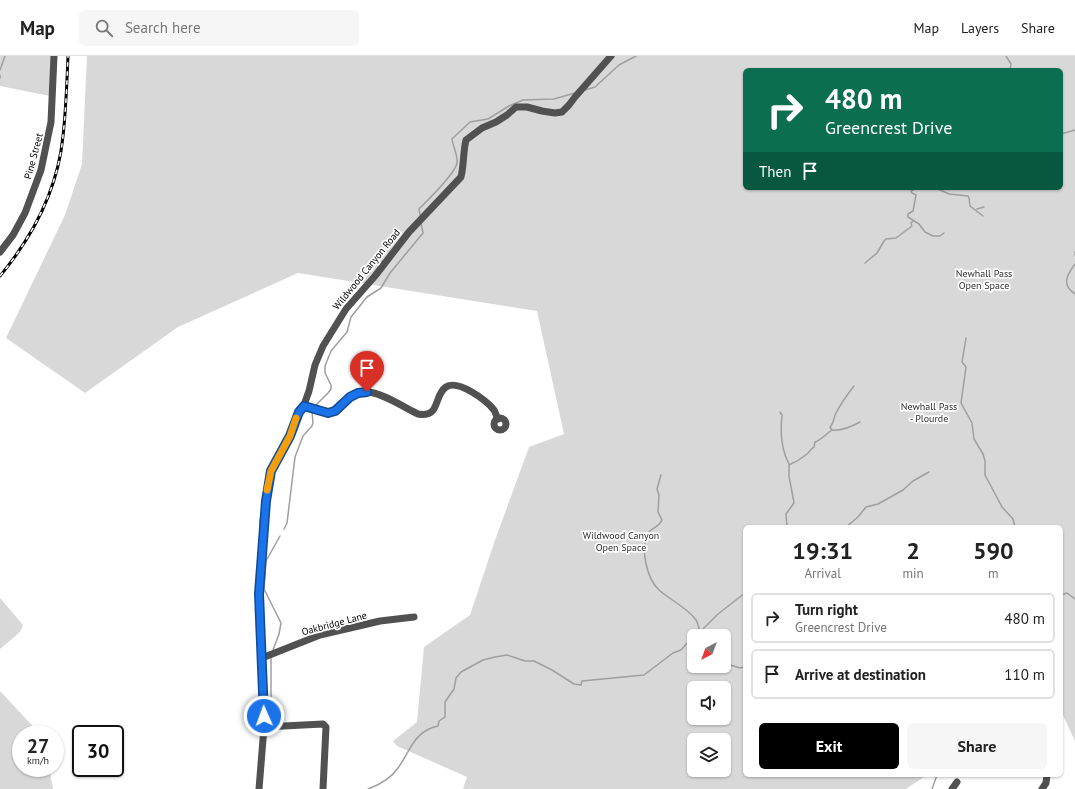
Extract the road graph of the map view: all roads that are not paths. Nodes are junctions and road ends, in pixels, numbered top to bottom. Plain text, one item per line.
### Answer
1 (54, 56) edge
2 (611, 56) edge
3 (0, 252) edge
4 (304, 406) junction
5 (498, 418) dead end
6 (414, 617) dead end
7 (262, 658) junction
8 (264, 727) junction
9 (1047, 777) edge
10 (957, 782) dead end
11 (259, 789) edge
12 (323, 789) edge
13 (952, 789) edge
14 (1042, 789) edge

1 - 3 street, Pine Street
2 - 4 street, Wildwood Canyon Road
4 - 5 street
4 - 7 street, Wildwood Canyon Road
6 - 7 street, Oakbridge Lane
7 - 8 street, Wildwood Canyon Road
8 - 11 street, Wildwood Canyon Road
8 - 12 street
9 - 14 street
10 - 13 street

